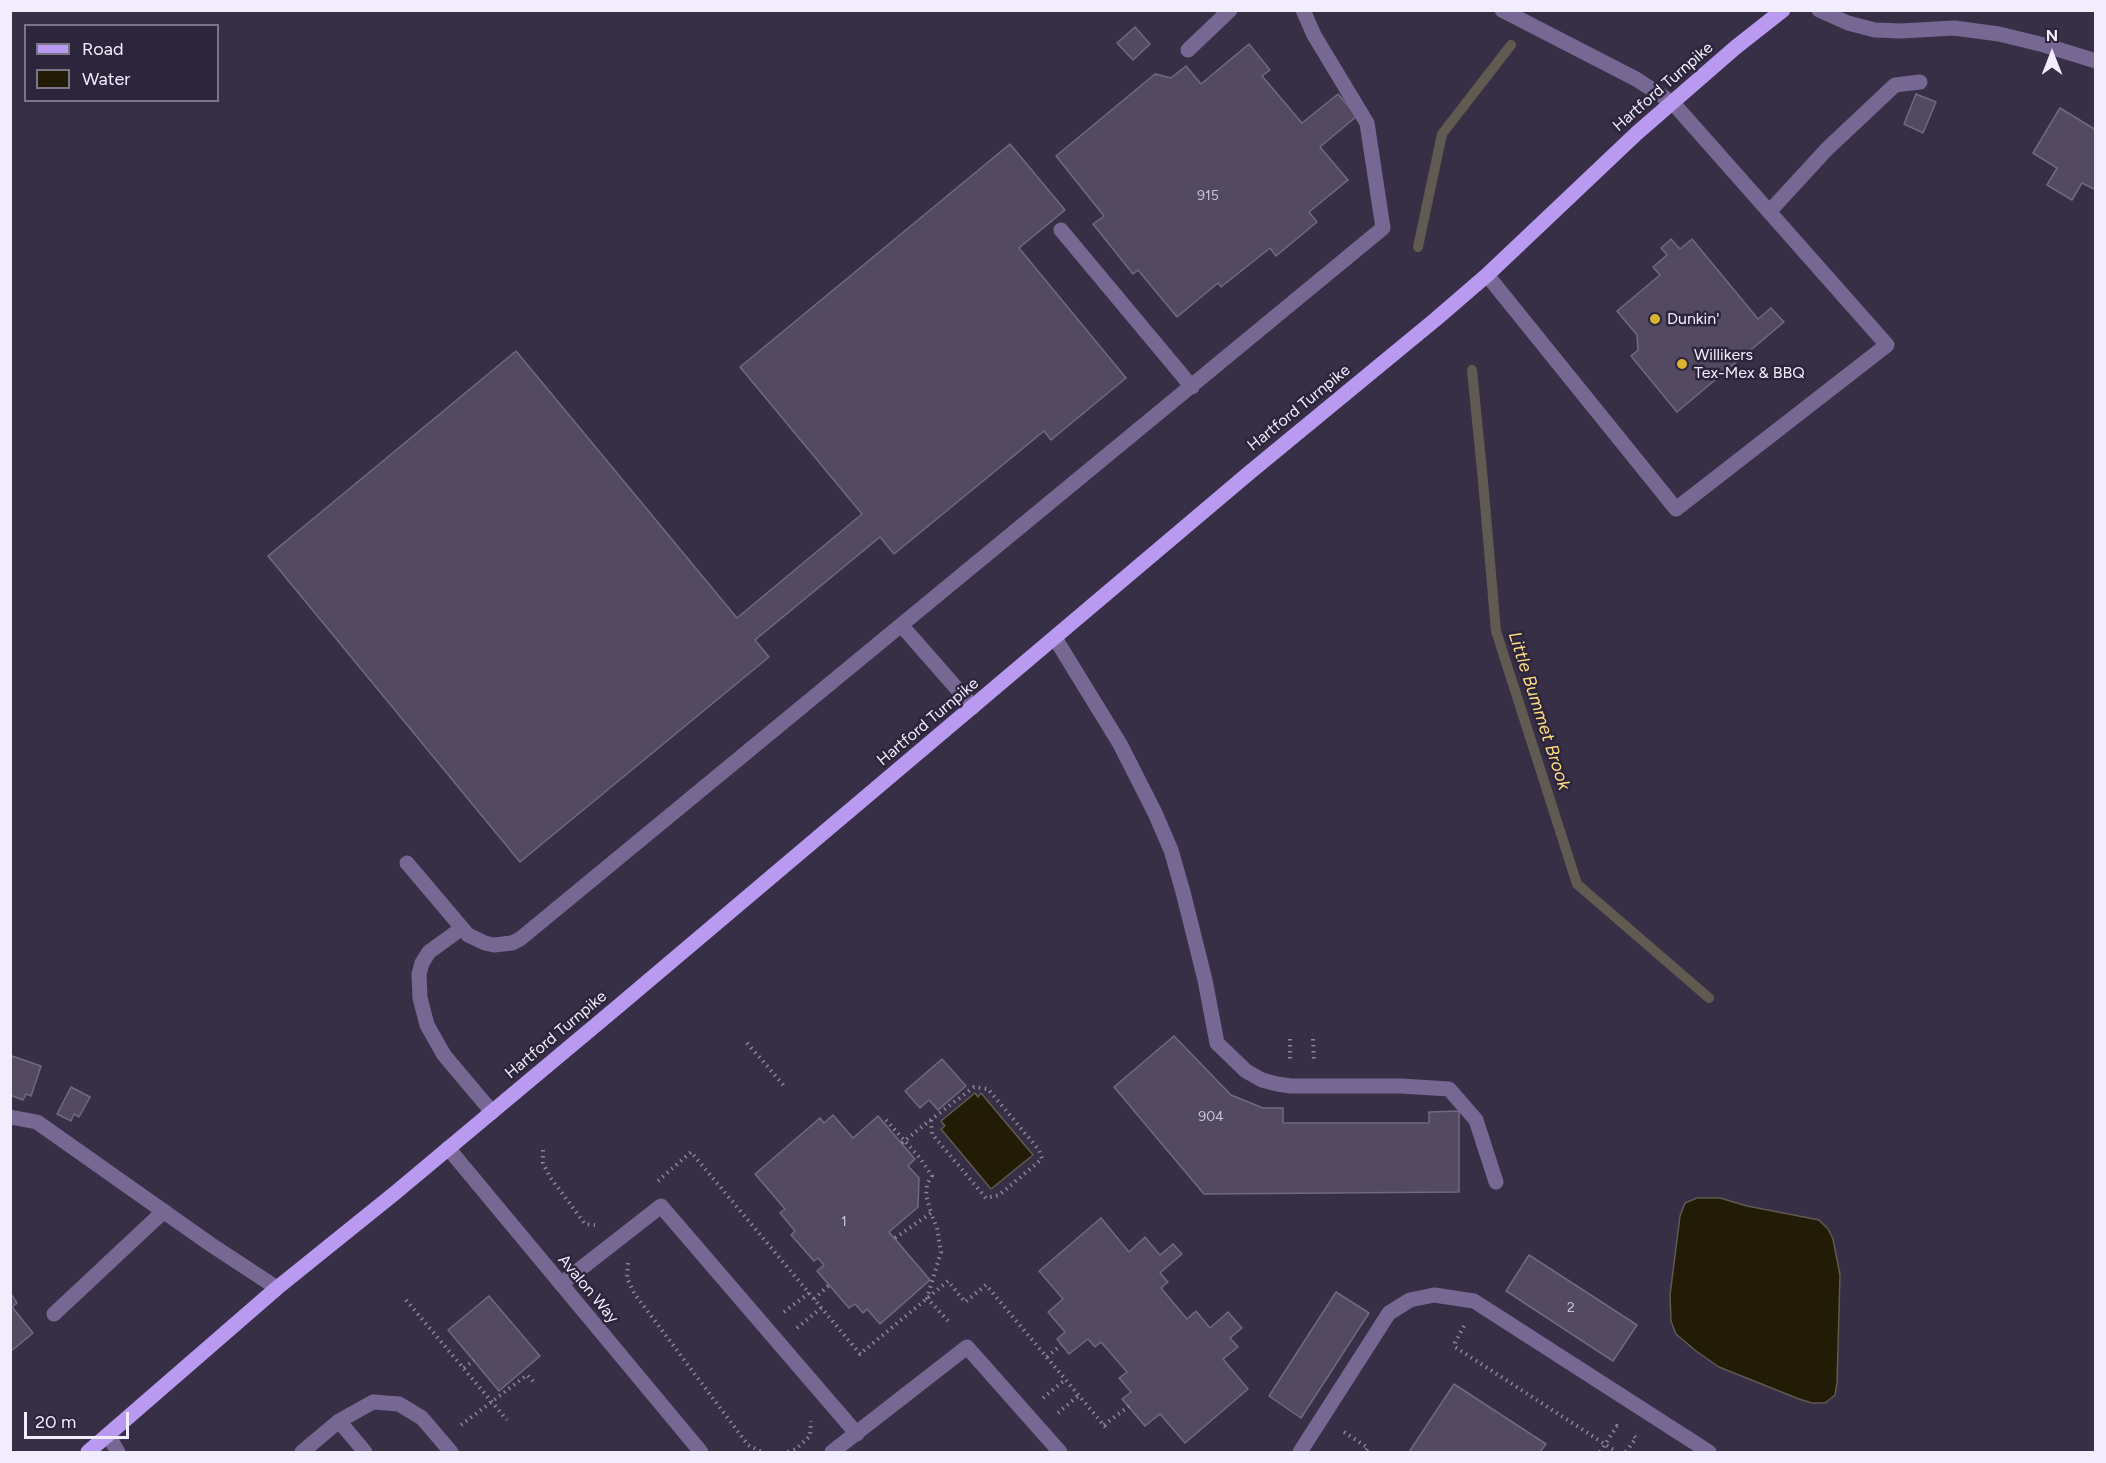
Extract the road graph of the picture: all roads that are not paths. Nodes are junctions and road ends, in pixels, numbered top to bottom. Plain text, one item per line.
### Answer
1 (1230, 10) edge
2 (1303, 10) edge
3 (1502, 10) edge
4 (1783, 10) edge
5 (1819, 10) edge
6 (1188, 50) dead end
7 (2096, 61) edge
8 (1920, 82) dead end
9 (1673, 103) junction
10 (1769, 212) junction
11 (1061, 230) dead end
12 (1486, 275) junction
13 (1192, 387) junction
14 (902, 626) junction
15 (1055, 638) junction
16 (973, 707) junction
17 (407, 863) dead end
18 (462, 928) junction
19 (492, 1112) junction
20 (10, 1118) edge
21 (448, 1148) junction
22 (1496, 1182) dead end
23 (164, 1211) junction
24 (561, 1284) junction
25 (277, 1288) junction
26 (54, 1314) dead end
27 (339, 1421) junction
28 (857, 1434) junction
29 (108, 1435) junction
30 (446, 1446) edge
31 (88, 1452) edge
32 (118, 1452) edge
33 (302, 1452) edge
34 (365, 1452) edge
35 (701, 1452) edge
36 (832, 1452) edge
37 (1060, 1452) edge
38 (1300, 1452) edge
39 (1708, 1452) edge

1 - 6 street
2 - 13 street
3 - 9 street
4 - 9 main road, Hartford Turnpike
5 - 7 street
8 - 10 street
9 - 10 street
9 - 12 main road, Hartford Turnpike
10 - 12 street
11 - 13 street
12 - 15 main road, Hartford Turnpike
13 - 14 street
14 - 16 street
14 - 18 street
15 - 16 main road, Hartford Turnpike
15 - 22 street
16 - 19 main road, Hartford Turnpike
17 - 18 street
18 - 19 street
19 - 21 main road, Hartford Turnpike
20 - 23 street
21 - 24 street, Avalon Way
21 - 25 main road, Hartford Turnpike
23 - 25 street
23 - 26 street
24 - 28 street
24 - 35 street, Avalon Way
25 - 29 main road, Hartford Turnpike
27 - 30 street
27 - 33 street
27 - 34 street
28 - 36 street
28 - 37 street
29 - 31 main road, Hartford Turnpike
29 - 32 street
38 - 39 street

